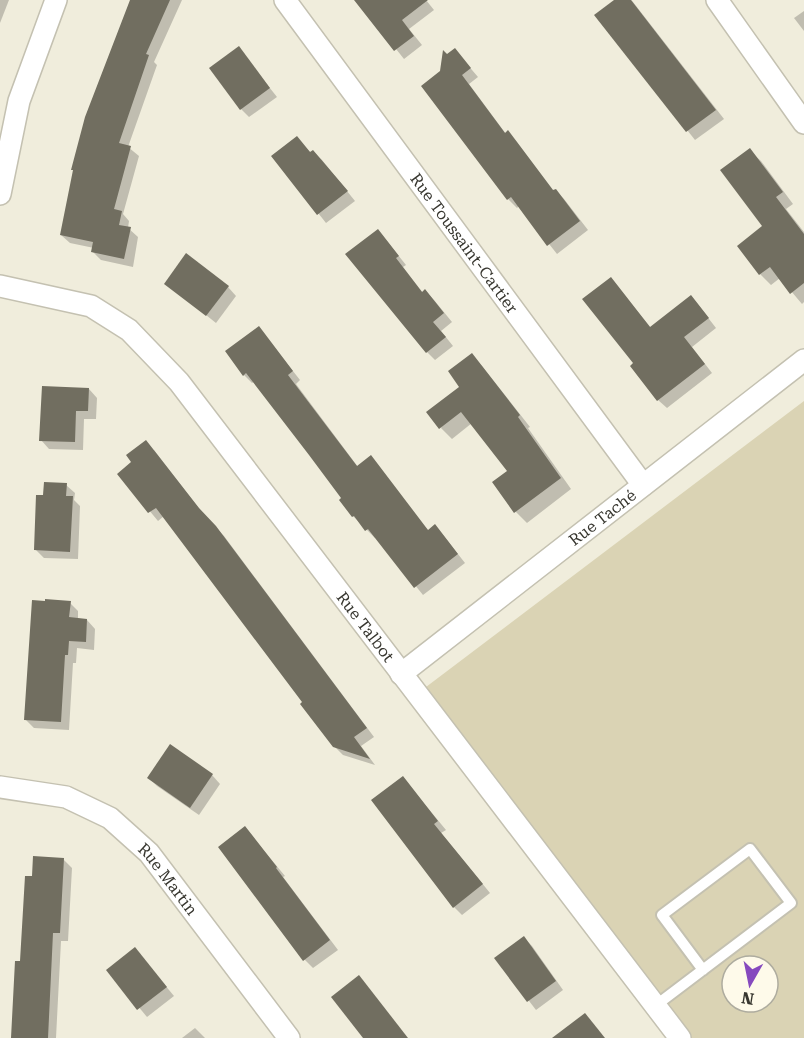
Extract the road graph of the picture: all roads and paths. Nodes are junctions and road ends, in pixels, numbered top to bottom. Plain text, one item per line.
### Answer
1 (56, 0) edge
2 (285, 0) edge
3 (717, 0) edge
4 (804, 123) edge
5 (0, 194) edge
6 (0, 286) edge
7 (804, 360) edge
8 (643, 485) junction
9 (401, 674) junction
10 (0, 787) edge
11 (703, 970) junction
12 (655, 1006) junction
13 (289, 1038) edge
14 (680, 1038) edge

1 - 5 street
2 - 8 street, Rue Toussaint-Cartier
3 - 4 street
6 - 9 street, Rue Talbot
7 - 8 street, Rue Taché
8 - 9 street, Rue Taché
9 - 12 street, Rue Talbot
10 - 13 street, Rue Martin
11 - 11 lane
11 - 12 lane
12 - 14 street, Rue Talbot

